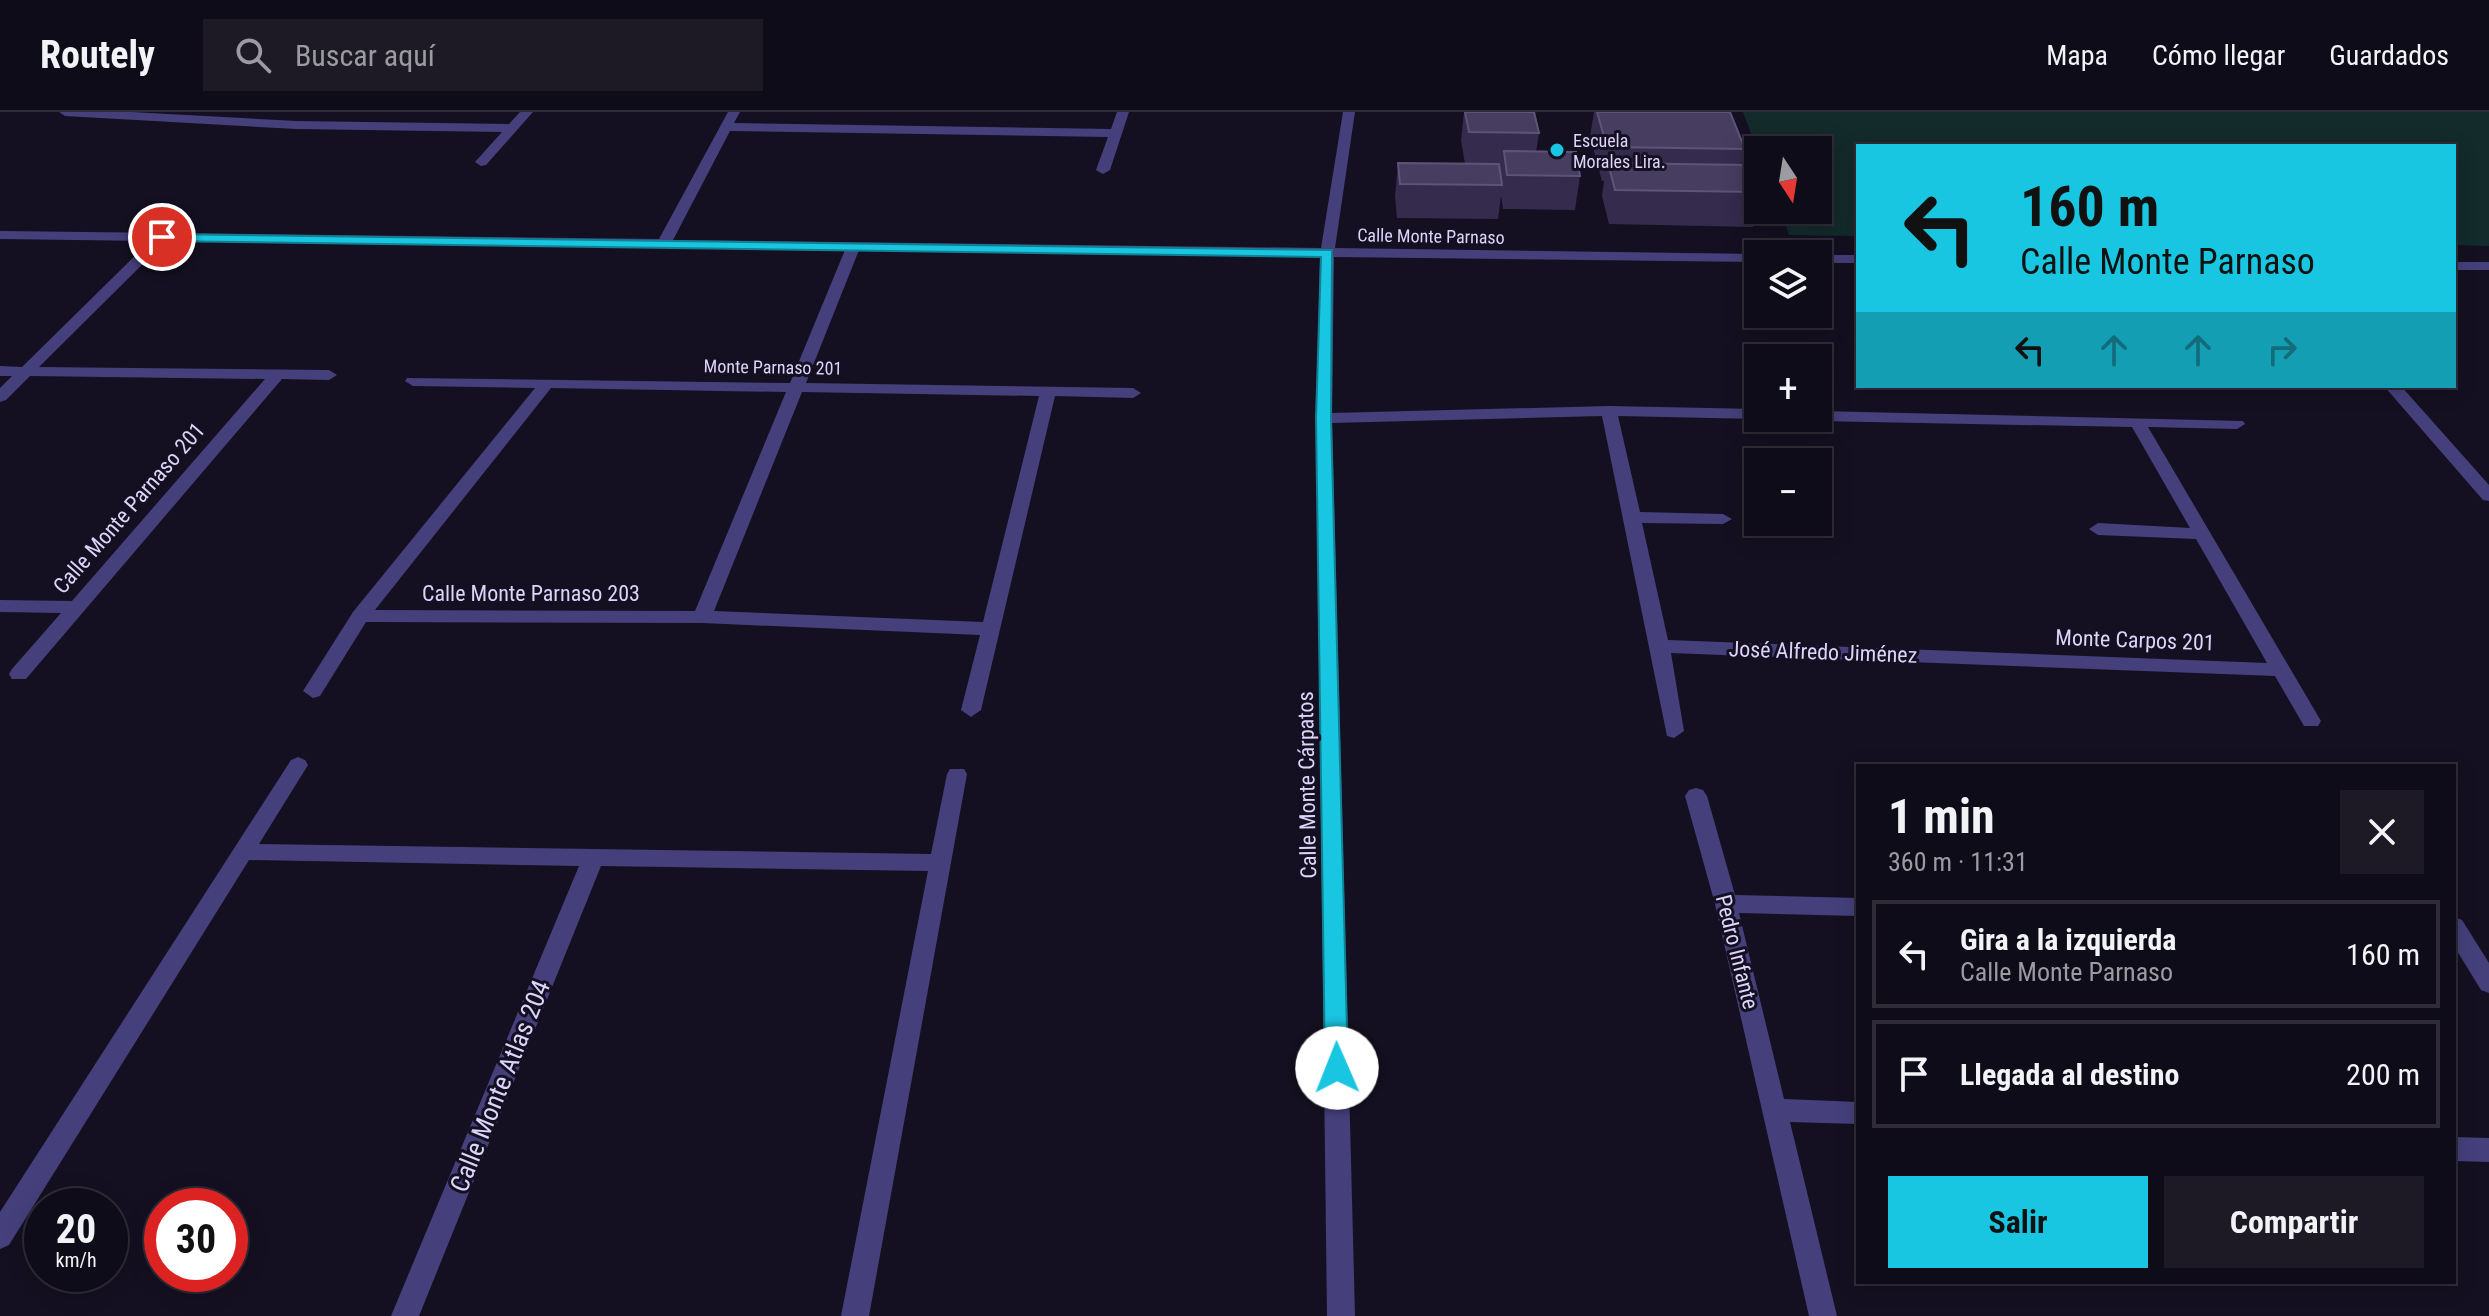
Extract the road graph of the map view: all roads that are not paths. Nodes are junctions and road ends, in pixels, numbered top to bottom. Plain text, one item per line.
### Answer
1 (65, 112) edge
2 (527, 112) edge
3 (734, 112) edge
4 (1123, 112) edge
5 (1349, 112) edge
6 (724, 127) junction
7 (513, 128) junction
8 (1115, 133) junction
9 (481, 162) dead end
10 (1103, 170) dead end
11 (0, 235) edge
12 (162, 237) junction
13 (664, 244) junction
14 (854, 245) junction
15 (1327, 253) junction
16 (1744, 258) edge
17 (1832, 259) edge
18 (1856, 259) edge
19 (2456, 266) edge
20 (2489, 266) edge
21 (0, 371) edge
22 (25, 372) junction
23 (277, 375) junction
24 (329, 375) dead end
25 (413, 381) dead end
26 (546, 384) junction
27 (796, 388) junction
28 (2394, 388) edge
29 (1048, 392) junction
30 (1133, 393) dead end
31 (0, 397) edge
32 (1609, 411) junction
33 (1744, 414) edge
34 (1832, 416) edge
35 (1324, 418) junction
36 (2137, 422) junction
37 (2237, 424) dead end
38 (2489, 496) edge
39 (1632, 517) junction
40 (1723, 519) dead end
41 (2098, 529) dead end
42 (2203, 534) junction
43 (0, 606) edge
44 (74, 607) junction
45 (360, 616) junction
46 (702, 617) junction
47 (990, 629) junction
48 (1660, 646) junction
49 (1985, 658) joint
50 (2282, 670) junction
51 (19, 674) dead end
52 (313, 691) dead end
53 (971, 710) dead end
54 (2311, 721) dead end
55 (1674, 731) dead end
56 (298, 765) dead end
57 (957, 774) dead end
58 (1696, 796) dead end
59 (243, 852) junction
60 (594, 856) junction
61 (940, 863) junction
62 (1726, 904) junction
63 (1856, 907) edge
64 (2456, 929) edge
65 (2489, 983) edge
66 (1775, 1110) junction
67 (1856, 1113) edge
68 (2456, 1149) edge
69 (2489, 1150) edge
70 (0, 1236) edge
71 (405, 1316) edge
72 (855, 1316) edge
73 (1341, 1316) edge
74 (1823, 1316) edge

1 - 7 street
2 - 7 street
3 - 6 street
4 - 8 street
5 - 15 street, Calle Monte Cárpatos
6 - 8 street
6 - 13 street
7 - 9 street
8 - 10 street
11 - 12 street, Calle Monte Parnaso
12 - 13 street, Calle Monte Parnaso
12 - 22 street
13 - 14 street, Calle Monte Parnaso
14 - 15 street, Calle Monte Parnaso
14 - 27 street
15 - 16 street, Calle Monte Parnaso
15 - 35 street, Calle Monte Cárpatos
17 - 18 street
19 - 20 street
21 - 22 street
22 - 23 street
22 - 31 street
23 - 24 street
23 - 44 street, Calle Monte Parnaso 201
25 - 26 street, Monte Parnaso 201
26 - 27 street, Monte Parnaso 201
26 - 45 street, Calle Monte Parnaso 203
27 - 29 street, Monte Parnaso 201
27 - 46 street
28 - 38 street
29 - 30 street, Monte Parnaso 201
29 - 47 street
32 - 33 street
32 - 35 street
32 - 39 street
34 - 36 street
35 - 73 street, Calle Monte Cárpatos
36 - 37 street
36 - 42 street
39 - 40 street
39 - 48 street
41 - 42 street
42 - 50 street
43 - 44 street
44 - 51 street, Calle Monte Parnaso 201
45 - 46 street, Calle Monte Parnaso 203
45 - 52 street, Calle Monte Parnaso 203
46 - 47 street, Calle Monte Parnaso 203
47 - 53 street
48 - 49 street, José Alfredo Jiménez
48 - 55 street
49 - 50 street, Monte Carpos 201
50 - 54 street
56 - 59 street
57 - 61 street
58 - 62 street, Pedro Infante
59 - 60 street
59 - 70 street
60 - 61 street
60 - 71 street, Calle Monte Atlas 204
61 - 72 street
62 - 63 street
62 - 66 street, Pedro Infante
64 - 65 street
66 - 67 street
66 - 74 street, Pedro Infante
68 - 69 street

